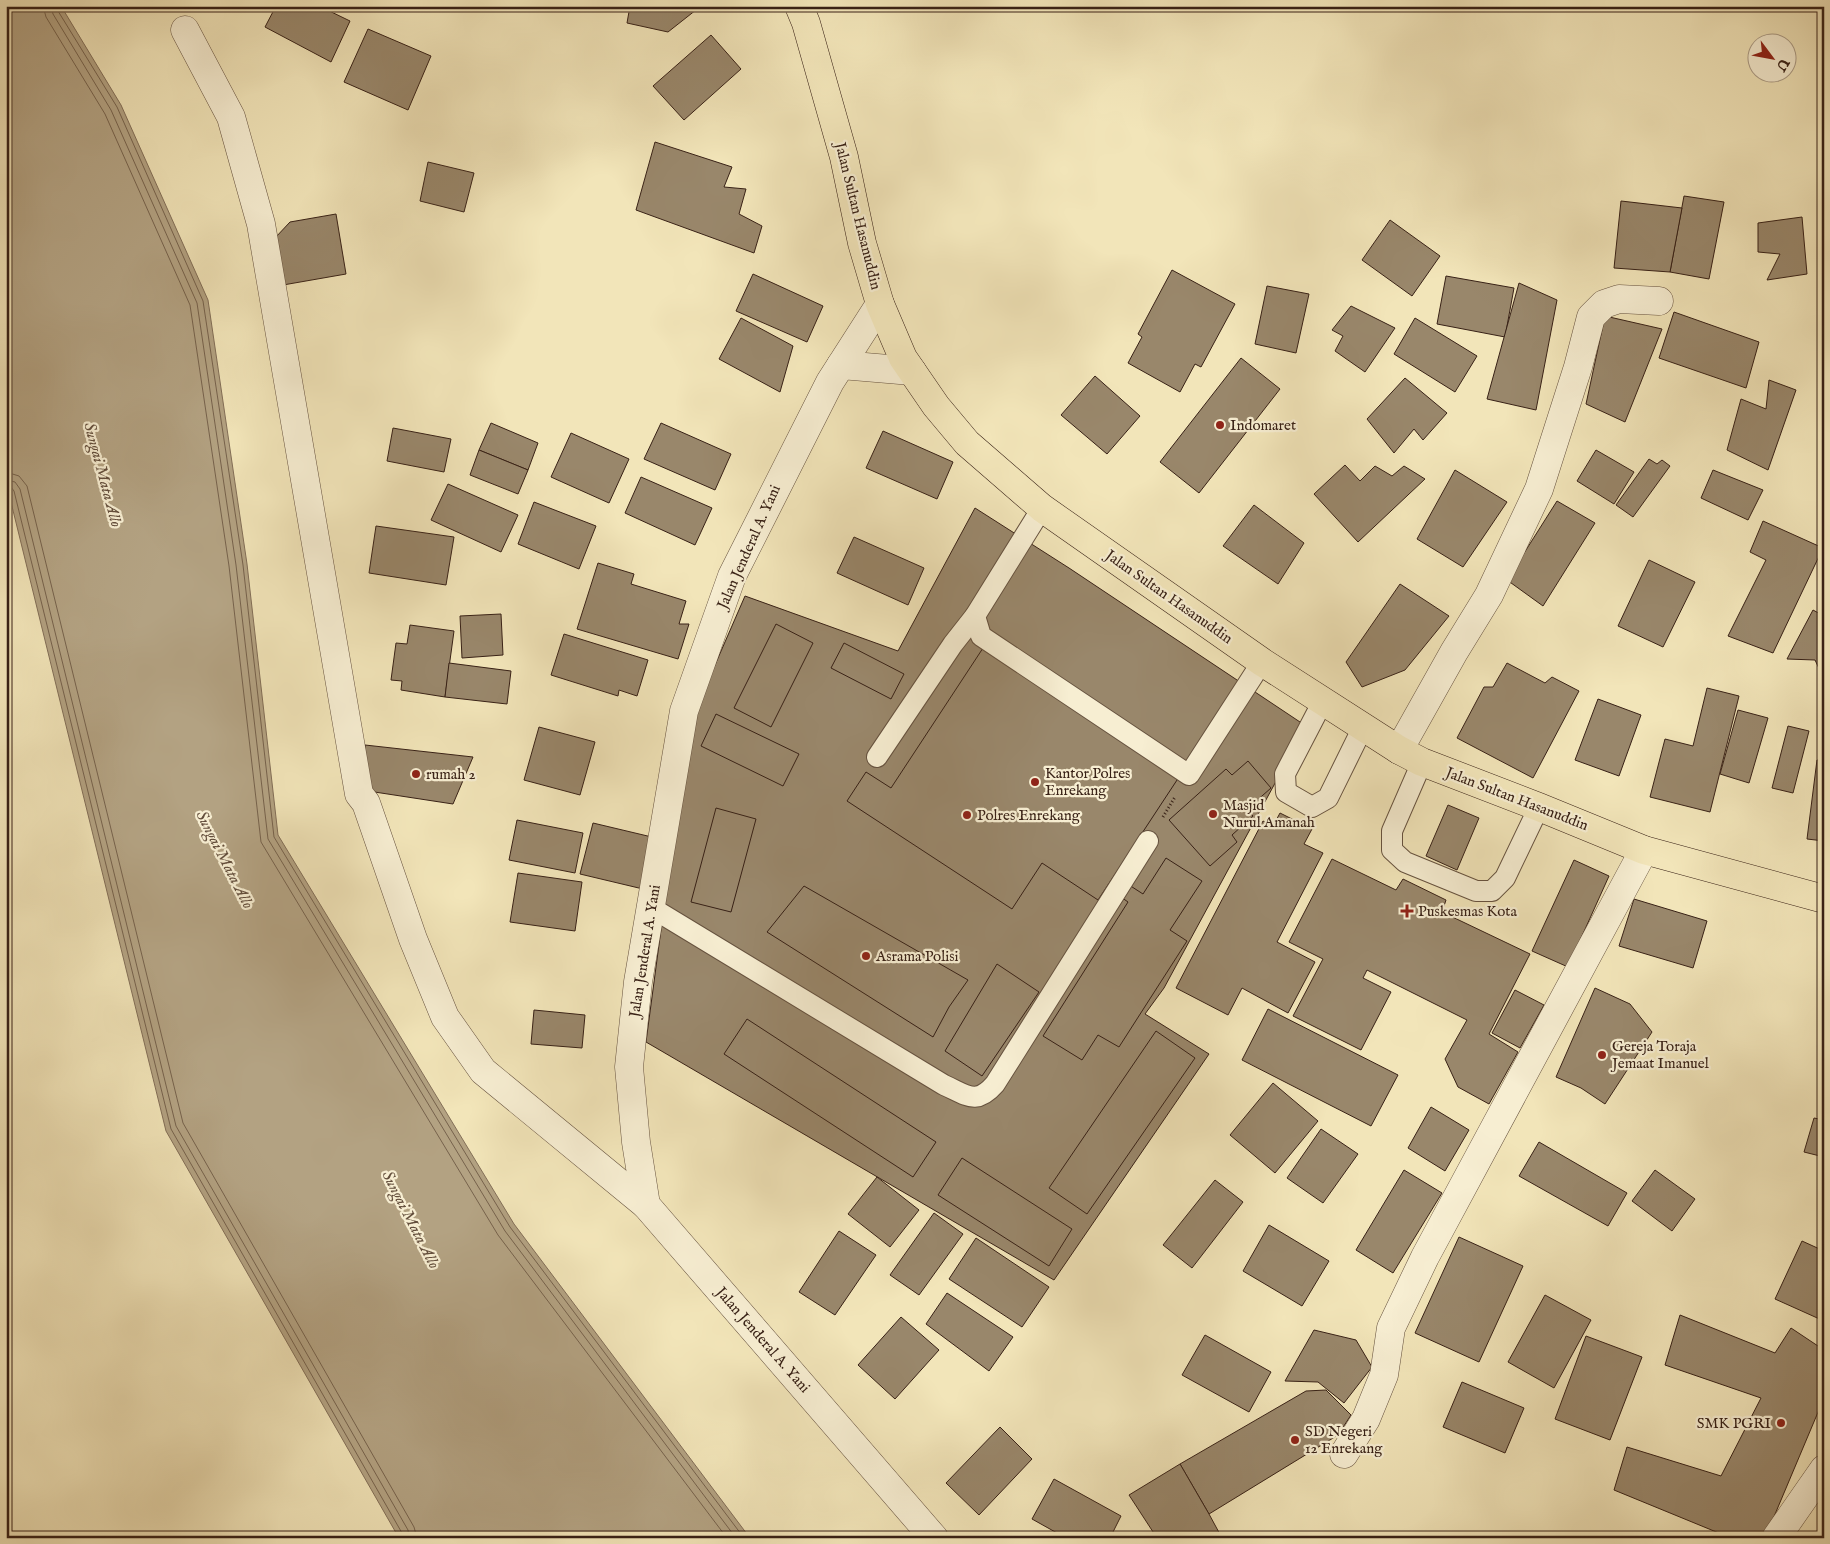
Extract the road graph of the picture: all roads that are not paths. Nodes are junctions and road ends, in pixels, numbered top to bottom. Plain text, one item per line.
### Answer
1 (800, 6) edge
2 (185, 30) dead end
3 (1659, 301) dead end
4 (880, 304) junction
5 (841, 365) junction
6 (912, 371) junction
7 (1042, 508) junction
8 (975, 616) junction
9 (1262, 662) junction
10 (1323, 701) junction
11 (1364, 727) junction
12 (1410, 756) junction
13 (877, 757) dead end
14 (1539, 806) junction
15 (1148, 841) road end
16 (1644, 850) junction
17 (1824, 899) edge
18 (652, 908) junction
19 (646, 1205) junction
20 (1344, 1454) dead end
21 (1820, 1483) edge
22 (934, 1538) edge
23 (1776, 1538) edge

1 - 4 highway, Jalan Sultan Hasanuddin
2 - 19 street
3 - 12 street
4 - 5 street, Jalan Jenderal A. Yani
4 - 6 highway, Jalan Sultan Hasanuddin
5 - 6 street
5 - 18 street, Jalan Jenderal A. Yani
6 - 7 highway, Jalan Sultan Hasanuddin
7 - 8 lane
7 - 9 highway, Jalan Sultan Hasanuddin
8 - 9 lane
8 - 13 lane
9 - 10 highway, Jalan Sultan Hasanuddin
10 - 11 highway, Jalan Sultan Hasanuddin
10 - 11 lane
11 - 12 highway, Jalan Sultan Hasanuddin
12 - 14 highway, Jalan Sultan Hasanuddin
12 - 14 lane
14 - 16 highway, Jalan Sultan Hasanuddin
15 - 18 lane
16 - 17 highway, Jalan Sultan Hasanuddin
16 - 20 street
18 - 19 street, Jalan Jenderal A. Yani
19 - 22 street, Jalan Jenderal A. Yani
21 - 23 street

